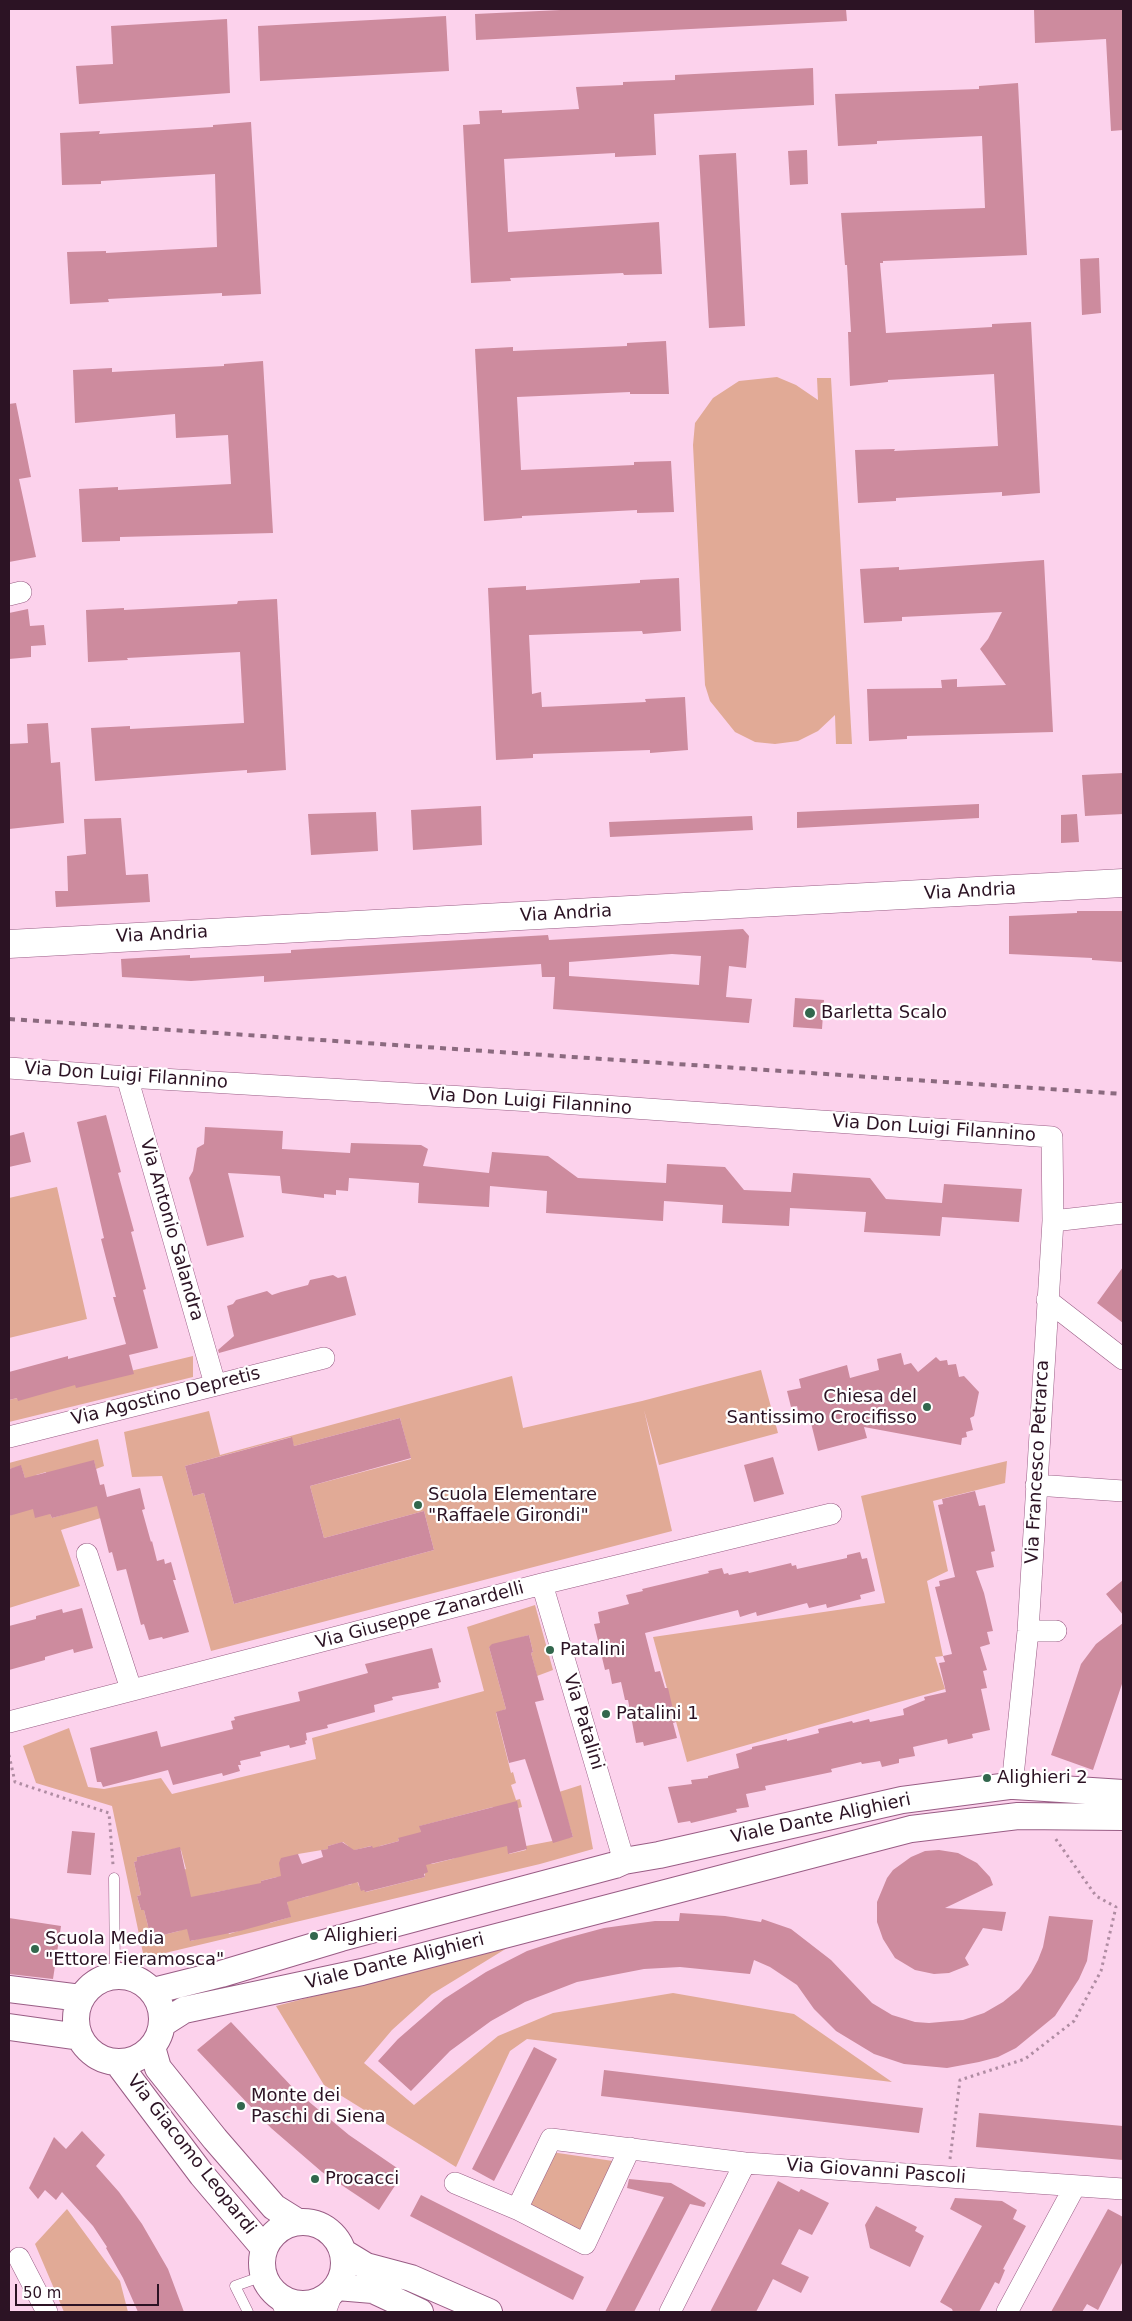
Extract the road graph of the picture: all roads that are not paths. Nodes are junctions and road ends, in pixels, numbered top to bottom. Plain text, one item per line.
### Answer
1 (1123, 883) edge
2 (9, 944) edge
3 (9, 1068) edge
4 (128, 1077) junction
5 (1052, 1137) joint
6 (1123, 1213) edge
7 (1053, 1222) junction
8 (1048, 1300) junction
9 (324, 1358) dead end
10 (1123, 1359) edge
11 (215, 1384) junction
12 (9, 1436) edge
13 (1036, 1485) junction
14 (1123, 1491) edge
15 (831, 1514) dead end
16 (87, 1554) dead end
17 (542, 1584) junction
18 (1028, 1631) junction
19 (1056, 1631) dead end
20 (131, 1690) junction
21 (9, 1722) edge
22 (1012, 1786) junction
23 (1123, 1793) edge
24 (1014, 1816) junction
25 (1123, 1817) edge
26 (624, 1862) junction
27 (114, 1878) road end
28 (636, 1901) junction
29 (115, 1976) junction
30 (9, 1989) edge
31 (153, 1991) junction
32 (81, 1998) junction
33 (162, 2024) junction
34 (9, 2027) edge
35 (80, 2037) junction
36 (152, 2047) junction
37 (117, 2062) junction
38 (630, 2148) junction
39 (745, 2163) junction
40 (455, 2183) dead end
41 (1075, 2186) junction
42 (1123, 2189) edge
43 (517, 2209) junction
44 (298, 2222) junction
45 (264, 2248) junction
46 (343, 2252) junction
47 (19, 2258) dead end
48 (263, 2276) junction
49 (332, 2297) edge
50 (283, 2306) edge
51 (47, 2312) edge
52 (248, 2312) edge
53 (420, 2312) edge
54 (489, 2312) edge
55 (670, 2312) edge
56 (1007, 2312) edge

1 - 2 main road, Via Andria
3 - 4 street, Via Don Luigi Filannino
4 - 5 street, Via Don Luigi Filannino
4 - 11 street, Via Antonio Salandra
5 - 7 street, Via Francesco Petrarca
6 - 7 street
7 - 8 street, Via Francesco Petrarca
8 - 10 street
8 - 13 street, Via Francesco Petrarca
9 - 11 street, Via Agostino Depretis
11 - 12 street, Via Agostino Depretis
13 - 14 street
13 - 18 street, Via Francesco Petrarca
15 - 17 street, Via Giuseppe Zanardelli
16 - 20 street
17 - 20 street, Via Giuseppe Zanardelli
17 - 26 street, Via Patalini
18 - 19 street
18 - 22 street, Via Francesco Petrarca
20 - 21 street, Via Giuseppe Zanardelli
22 - 23 street, Viale Dante Alighieri
22 - 24 street
22 - 26 street, Viale Dante Alighieri
24 - 25 street, Viale Dante Alighieri
24 - 28 street, Viale Dante Alighieri
26 - 28 street
26 - 28 street
26 - 31 street, Viale Dante Alighieri
27 - 29 lane
28 - 33 street, Viale Dante Alighieri
29 - 31 street
29 - 32 street
30 - 32 street
31 - 33 street
32 - 35 street
33 - 36 street
34 - 35 street
35 - 37 street
36 - 37 street
36 - 44 street, Via Giacomo Leopardi
37 - 45 street, Via Giacomo Leopardi
38 - 39 street, Via Giovanni Pascoli
38 - 43 street, Via Giovanni Pascoli
38 - 43 street
39 - 41 street, Via Giovanni Pascoli
39 - 55 street
40 - 43 street
41 - 42 street, Via Giovanni Pascoli
41 - 56 street
44 - 45 street
44 - 46 street
45 - 48 street
46 - 49 street
46 - 54 street
47 - 51 street
48 - 50 street
48 - 52 lane
49 - 50 street
49 - 53 street

